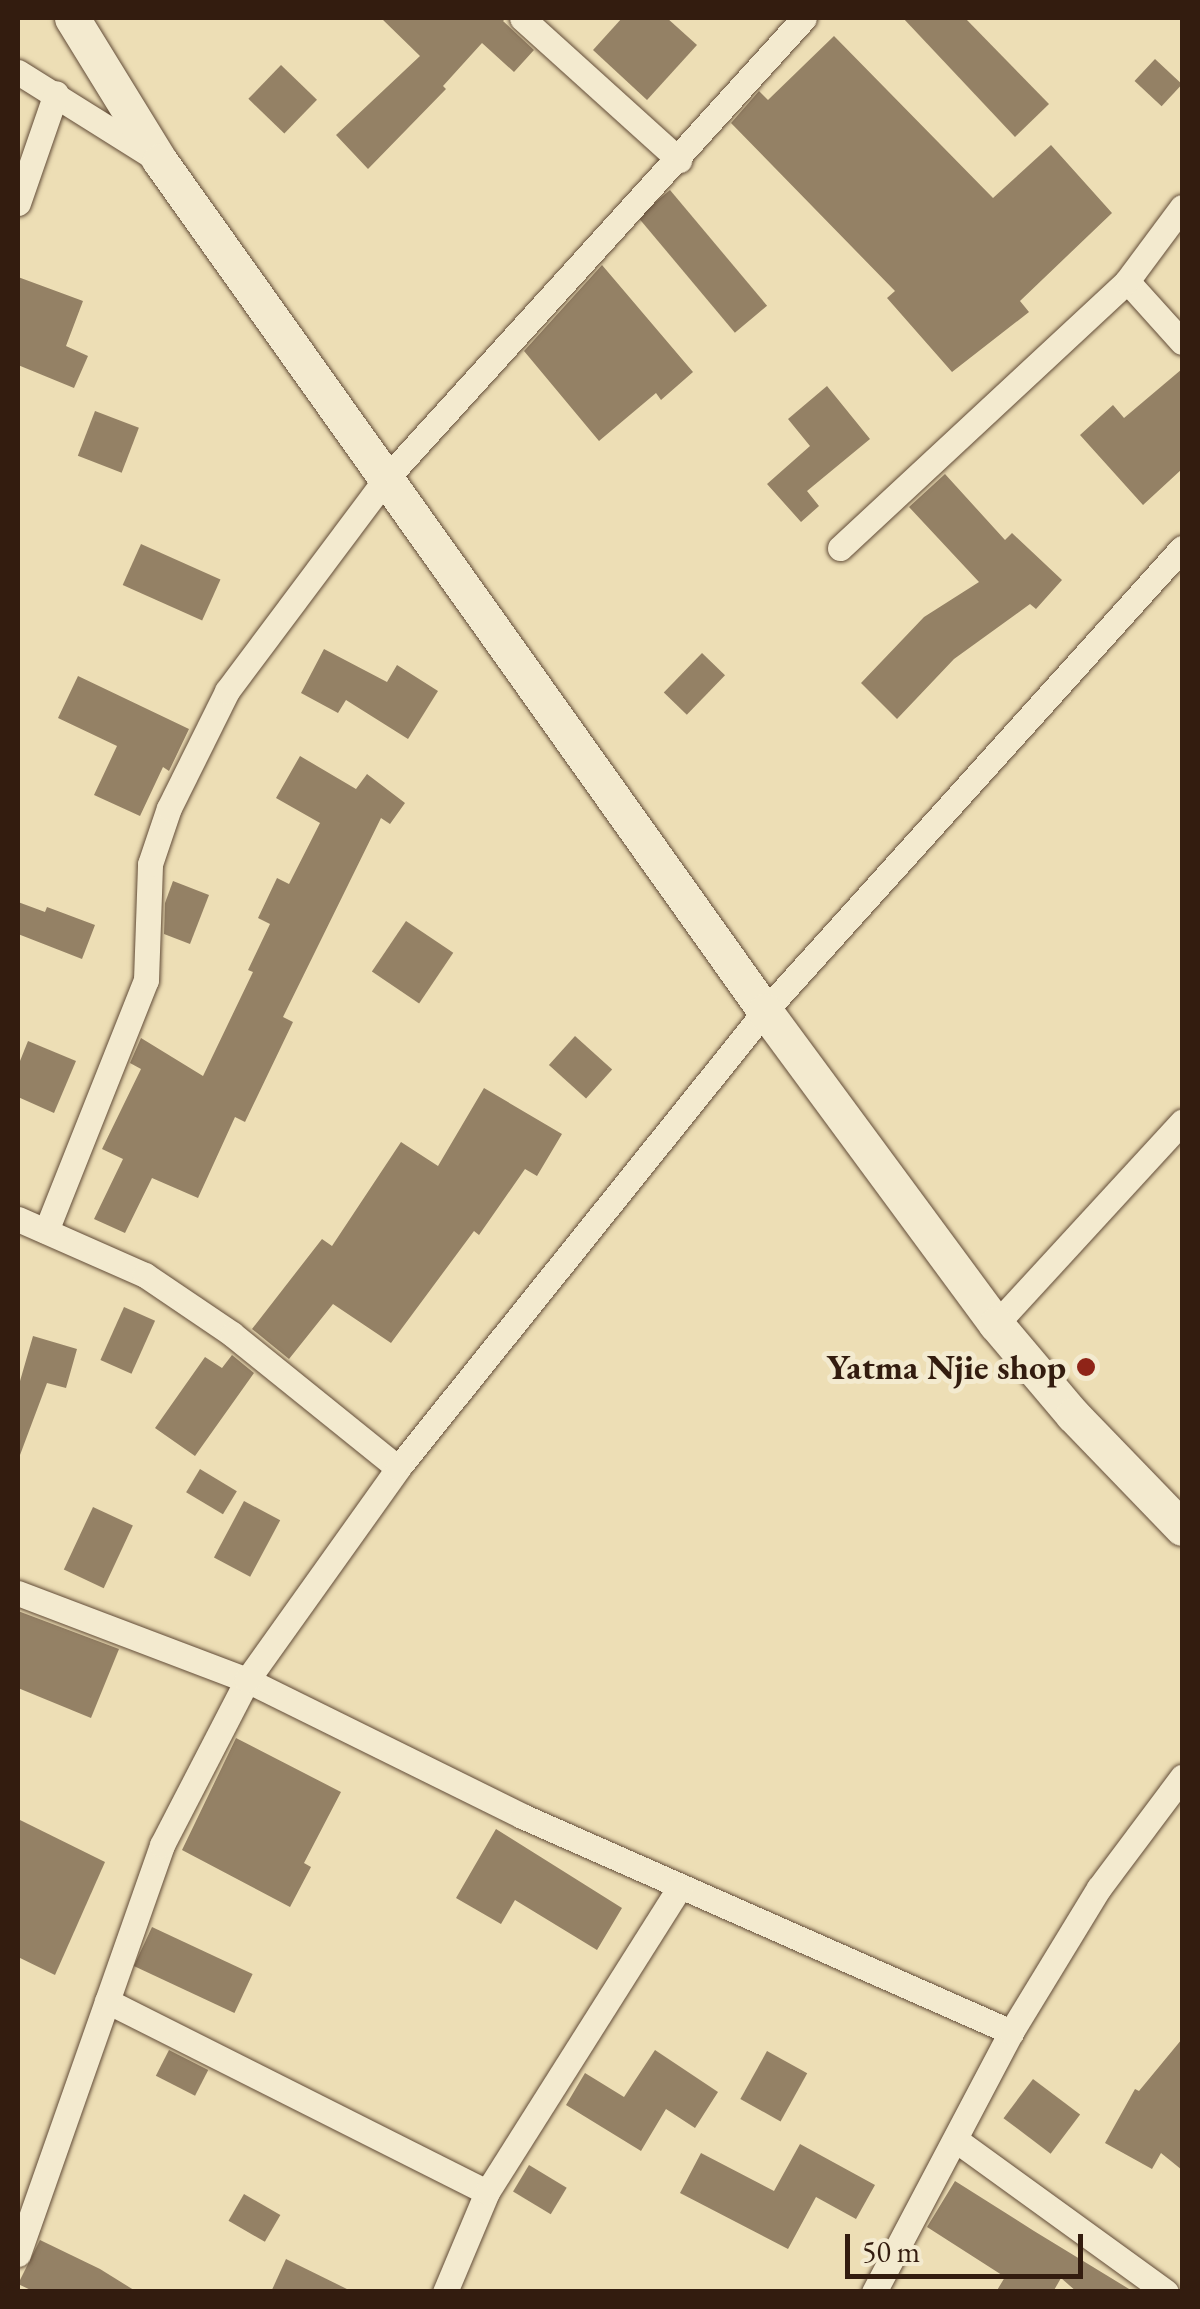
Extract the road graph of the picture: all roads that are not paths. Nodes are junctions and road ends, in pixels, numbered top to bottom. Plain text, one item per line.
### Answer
1 (72, 18) edge
2 (522, 18) edge
3 (804, 18) edge
4 (18, 72) edge
5 (56, 93) junction
6 (679, 160) junction
7 (160, 162) junction
8 (18, 203) edge
9 (1182, 207) edge
10 (1126, 281) junction
11 (1182, 342) edge
12 (384, 481) junction
13 (840, 548) dead end
14 (1182, 548) edge
15 (765, 1011) junction
16 (1182, 1122) edge
17 (18, 1219) edge
18 (46, 1231) junction
19 (996, 1324) junction
20 (398, 1468) junction
21 (1182, 1528) edge
22 (18, 1593) edge
23 (246, 1680) junction
24 (1182, 1777) edge
25 (679, 1888) junction
26 (107, 2001) junction
27 (1011, 2032) junction
28 (956, 2140) junction
29 (487, 2192) junction
30 (18, 2254) edge
31 (445, 2292) edge
32 (874, 2292) edge
33 (1166, 2292) edge

1 - 7 street
2 - 6 street
3 - 6 street
4 - 5 street
5 - 7 street
5 - 8 street
6 - 12 street
7 - 12 street
9 - 10 street
10 - 11 street
10 - 13 street
12 - 15 street
12 - 18 street
14 - 15 street
15 - 19 street
15 - 20 street
16 - 19 street
17 - 18 street
18 - 20 street
19 - 21 street
20 - 23 street
22 - 23 street
23 - 25 street
23 - 26 street
24 - 27 street
25 - 27 street
25 - 29 street
26 - 29 street
26 - 30 street
27 - 28 street
28 - 32 street
28 - 33 street
29 - 31 street

